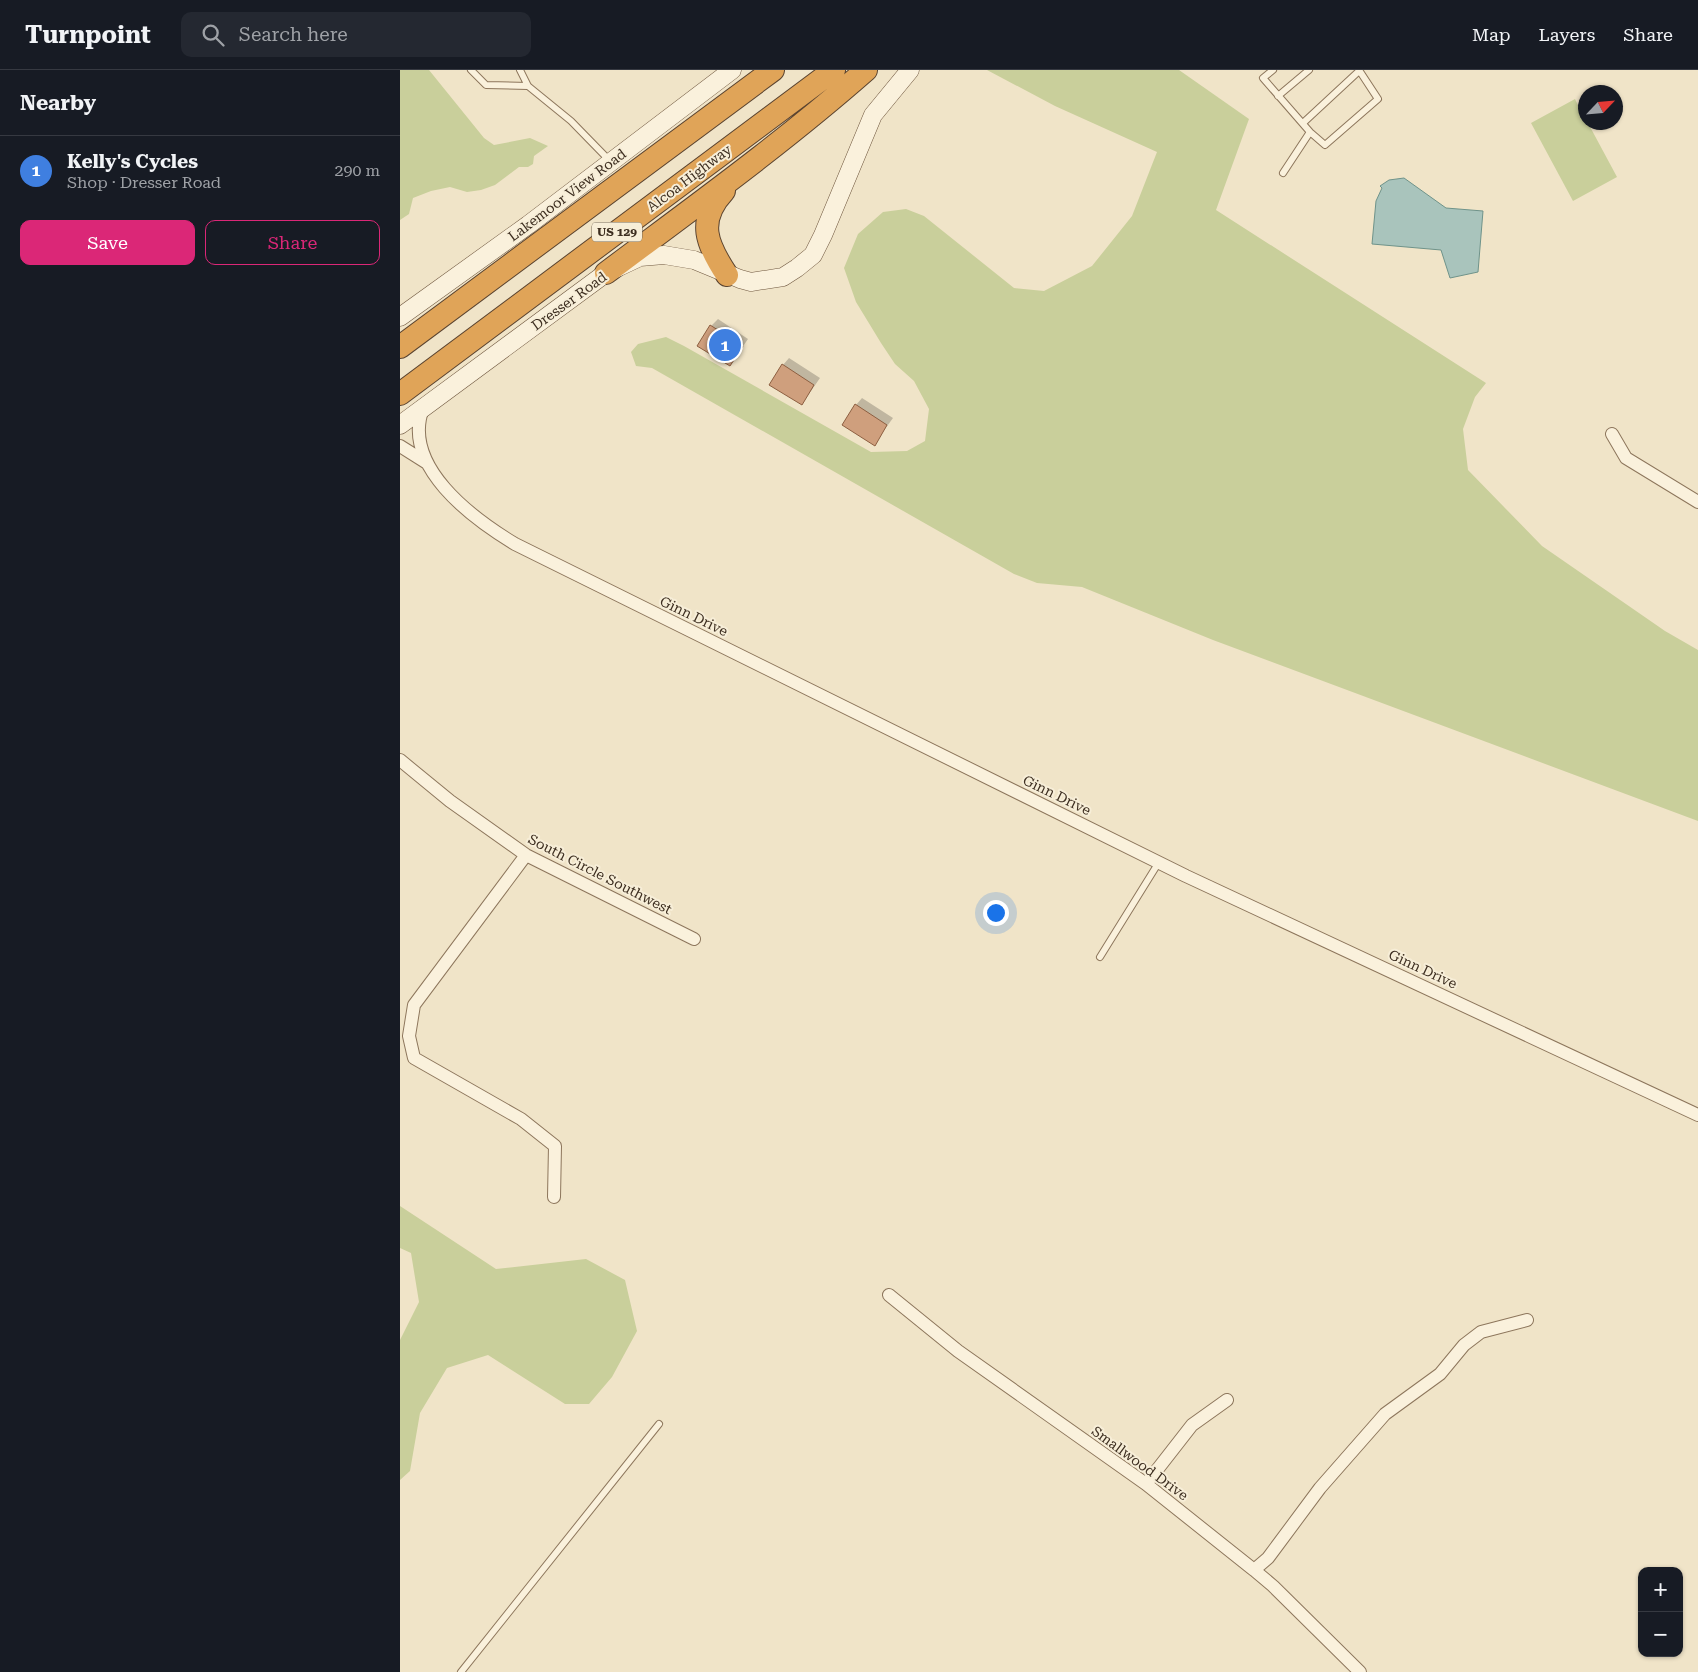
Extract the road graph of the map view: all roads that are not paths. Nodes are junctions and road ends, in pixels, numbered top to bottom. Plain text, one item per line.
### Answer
1 (471, 70) edge
2 (520, 70) edge
3 (732, 70) edge
4 (773, 70) edge
5 (834, 70) edge
6 (866, 70) edge
7 (910, 70) edge
8 (1273, 70) edge
9 (1309, 70) edge
10 (1359, 70) edge
11 (528, 86) junction
12 (1278, 96) junction
13 (1303, 123) junction
14 (1310, 132) junction
15 (611, 162) junction
16 (1283, 173) dead end
17 (737, 175) junction
18 (606, 273) junction
19 (727, 275) junction
20 (400, 317) edge
21 (400, 347) edge
22 (400, 394) edge
23 (423, 408) junction
24 (400, 425) edge
25 (1612, 434) dead end
26 (400, 446) edge
27 (429, 465) junction
28 (1698, 502) edge
29 (400, 760) edge
30 (526, 855) junction
31 (1159, 862) junction
32 (694, 940) dead end
33 (1100, 957) dead end
34 (1698, 1115) edge
35 (554, 1197) dead end
36 (889, 1295) dead end
37 (1527, 1320) dead end
38 (1227, 1400) dead end
39 (659, 1424) dead end
40 (1146, 1484) junction
41 (1254, 1570) junction
42 (461, 1672) edge
43 (1360, 1672) edge

1 - 11 lane
2 - 11 lane
3 - 15 street, Lakemoor View Road
4 - 21 highway, US 129
5 - 22 highway, Alcoa Highway / US 129
6 - 17 highway
7 - 19 street, Dresser Road
8 - 12 lane
9 - 12 lane
10 - 13 lane
10 - 14 lane
11 - 15 lane
12 - 13 lane
13 - 14 lane
14 - 16 lane
15 - 20 street, Lakemoor View Road
17 - 18 highway
17 - 19 highway
18 - 19 street, Dresser Road
18 - 23 street, Dresser Road
23 - 24 street, Dresser Road
23 - 27 street, Ginn Drive
25 - 28 street
26 - 27 street, Ginn Drive
27 - 31 street, Ginn Drive
29 - 30 street, South Circle Southwest
30 - 32 street, South Circle Southwest
30 - 35 street
31 - 33 lane
31 - 34 street, Ginn Drive
36 - 40 street, Smallwood Drive
37 - 41 street
38 - 40 street
39 - 42 lane
40 - 41 street, Smallwood Drive
41 - 43 street, Smallwood Drive

